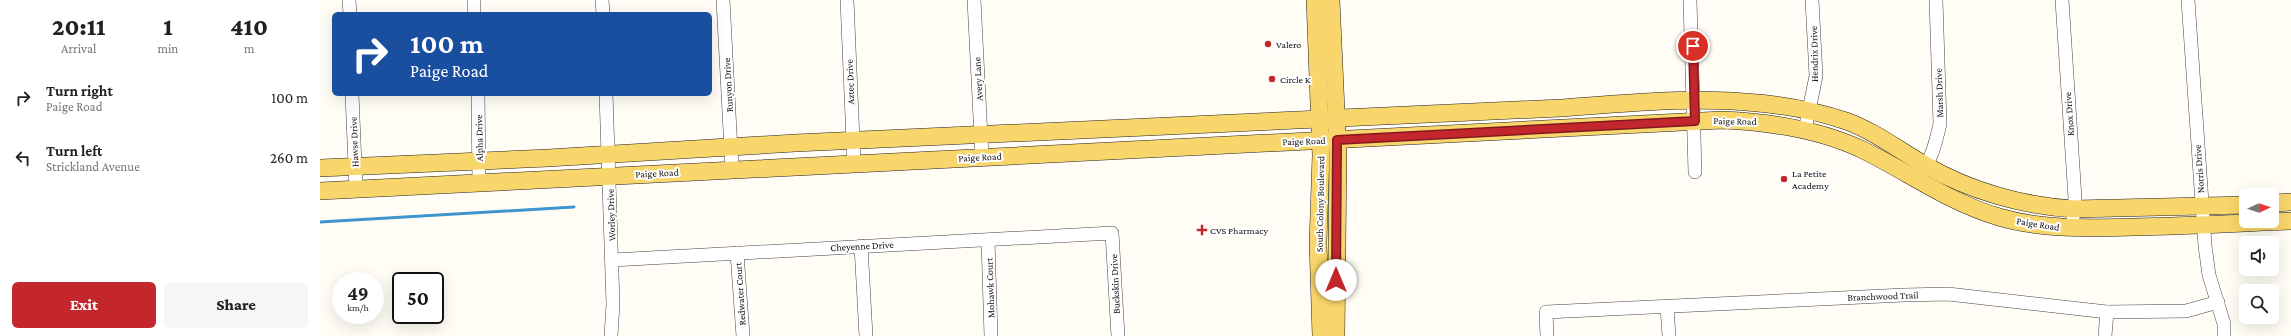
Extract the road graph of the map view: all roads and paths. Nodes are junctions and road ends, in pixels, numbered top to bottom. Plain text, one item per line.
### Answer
1 (349, 0) edge
2 (474, 0) edge
3 (602, 0) edge
4 (723, 0) edge
5 (847, 0) edge
6 (974, 0) edge
7 (1315, 0) edge
8 (1331, 0) edge
9 (1690, 0) edge
10 (1812, 0) edge
11 (1936, 0) edge
12 (2062, 0) edge
13 (2188, 0) edge
14 (350, 12) edge
15 (474, 12) edge
16 (603, 12) edge
17 (352, 96) edge
18 (478, 96) edge
19 (606, 96) edge
20 (1694, 101) junction
21 (1510, 110) junction
22 (1809, 111) junction
23 (1336, 119) junction
24 (1320, 120) junction
25 (1695, 121) junction
26 (1183, 126) junction
27 (1805, 130) junction
28 (1510, 131) junction
29 (981, 135) junction
30 (853, 140) junction
31 (1320, 140) junction
32 (1337, 140) junction
33 (731, 147) junction
34 (1187, 147) junction
35 (608, 155) junction
36 (982, 157) junction
37 (480, 161) junction
38 (854, 164) junction
39 (355, 166) junction
40 (1926, 166) junction
41 (320, 168) edge
42 (732, 170) junction
43 (1695, 172) dead end
44 (609, 176) junction
45 (1916, 179) junction
46 (479, 183) junction
47 (356, 189) junction
48 (320, 191) edge
49 (2291, 202) edge
50 (2279, 203) edge
51 (2239, 205) edge
52 (2202, 206) junction
53 (2074, 209) junction
54 (2291, 221) edge
55 (2204, 226) junction
56 (2072, 229) junction
57 (1112, 233) joint
58 (988, 240) junction
59 (861, 246) junction
60 (1336, 250) junction
61 (738, 253) junction
62 (612, 260) junction
63 (1319, 263) junction
64 (2218, 302) junction
65 (1667, 307) junction
66 (2107, 312) junction
67 (612, 336) edge
68 (743, 336) edge
69 (866, 336) edge
70 (992, 336) edge
71 (1118, 336) edge
72 (1321, 336) edge
73 (1336, 336) edge
74 (1547, 336) edge
75 (1668, 336) edge
76 (2105, 336) edge
77 (2224, 336) edge

1 - 14 street
2 - 15 street
3 - 16 street
4 - 33 street, Runyon Drive
5 - 30 street, Aztec Drive
6 - 29 street, Avery Lane
7 - 24 main road, South Colony Boulevard
8 - 23 main road, South Colony Boulevard
9 - 20 street
10 - 22 street, Hendrix Drive
11 - 40 street, Marsh Drive
12 - 53 street, Knox Drive
13 - 52 street, Norris Drive
17 - 39 street, Hawse Drive
18 - 37 street, Alpha Drive
19 - 35 street, Worley Drive
20 - 21 main road, Paige Road
20 - 22 main road, Paige Road
20 - 25 street
21 - 23 main road, Paige Road
21 - 28 main road
22 - 27 street, Hendrix Drive
22 - 40 main road, Paige Road
23 - 24 main road, Paige Road
23 - 32 main road, South Colony Boulevard
24 - 26 main road, Paige Road
24 - 31 main road, South Colony Boulevard
25 - 27 main road, Paige Road
25 - 28 main road, Paige Road
25 - 43 street
26 - 29 main road, Paige Road
26 - 34 main road
27 - 45 main road, Paige Road
28 - 32 main road, Paige Road
29 - 30 main road, Paige Road
29 - 36 street, Avery Lane
30 - 33 main road, Paige Road
30 - 38 street, Aztec Drive
31 - 32 main road, Paige Road
31 - 34 main road, Paige Road
31 - 63 main road, South Colony Boulevard
32 - 60 main road, South Colony Boulevard
33 - 35 main road, Paige Road
33 - 42 street, Runyon Drive
34 - 36 main road, Paige Road
35 - 37 main road, Paige Road
35 - 44 street, Worley Drive
36 - 38 main road, Paige Road
37 - 39 main road, Paige Road
37 - 46 street, Alpha Drive
38 - 42 main road, Paige Road
39 - 41 main road, Paige Road
39 - 47 street, Hawse Drive
40 - 45 street, Marsh Drive
40 - 53 main road, Paige Road
42 - 44 main road, Paige Road
44 - 46 main road, Paige Road
44 - 62 street, Worley Drive
45 - 56 main road, Paige Road
46 - 47 main road, Paige Road
47 - 48 main road, Paige Road
49 - 50 main road
51 - 52 main road, Paige Road
52 - 53 main road, Paige Road
52 - 55 street, Norris Drive
53 - 56 street, Knox Drive
54 - 55 main road, Paige Road
55 - 56 main road, Paige Road
55 - 64 street, Norris Drive
57 - 58 street, Cheyenne Drive
57 - 71 street, Buckskin Drive
58 - 59 street, Cheyenne Drive
58 - 70 street, Mohawk Court
59 - 61 street, Cheyenne Drive
59 - 69 street
60 - 63 main road
60 - 73 main road, South Colony Boulevard
61 - 62 street, Cheyenne Drive
61 - 68 street, Redwater Court
62 - 67 street, Worley Drive
63 - 72 main road, South Colony Boulevard
64 - 66 street, Branchwood Trail
64 - 77 street, Norris Drive
65 - 66 street, Branchwood Trail
65 - 74 street, Branchwood Trail
65 - 75 street
66 - 76 street

